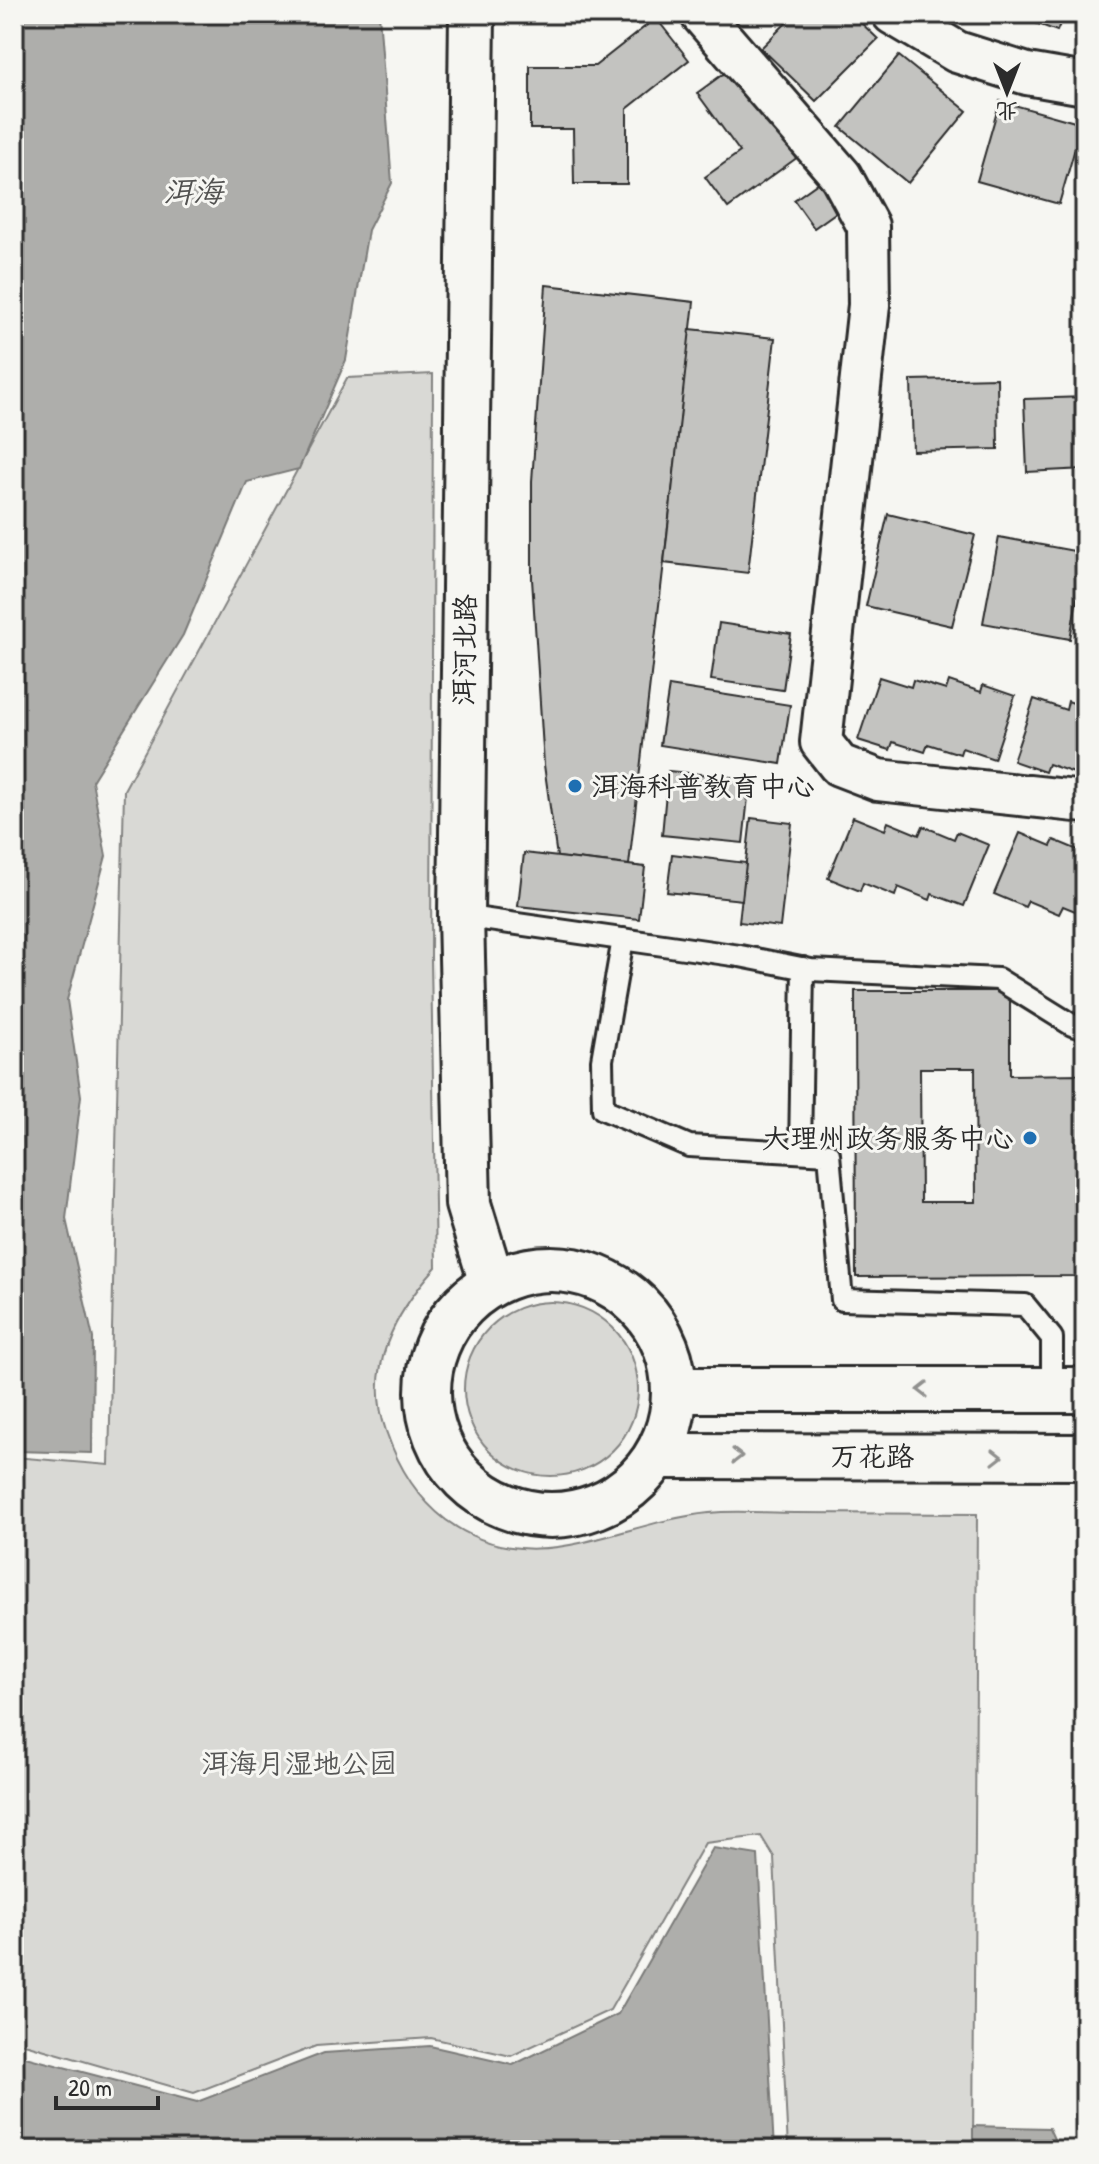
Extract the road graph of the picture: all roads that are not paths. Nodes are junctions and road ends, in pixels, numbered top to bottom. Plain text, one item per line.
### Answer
1 (472, 14) edge
2 (701, 14) edge
3 (893, 14) edge
4 (1085, 84) edge
5 (1085, 802) edge
6 (461, 916) junction
7 (623, 939) junction
8 (803, 968) junction
9 (1085, 1029) edge
10 (800, 1152) junction
11 (492, 1283) junction
12 (674, 1390) junction
13 (1068, 1390) edge
14 (659, 1456) junction
15 (1085, 1457) edge

1 - 6 street, 洱河北路
2 - 5 street
3 - 4 street
6 - 7 lane
6 - 11 street, 洱河北路
7 - 8 lane
7 - 10 lane
8 - 9 lane
8 - 10 lane
10 - 13 lane
11 - 12 street
11 - 14 street
13 -> 12 street
12 - 14 street
14 -> 15 street, 万花路

